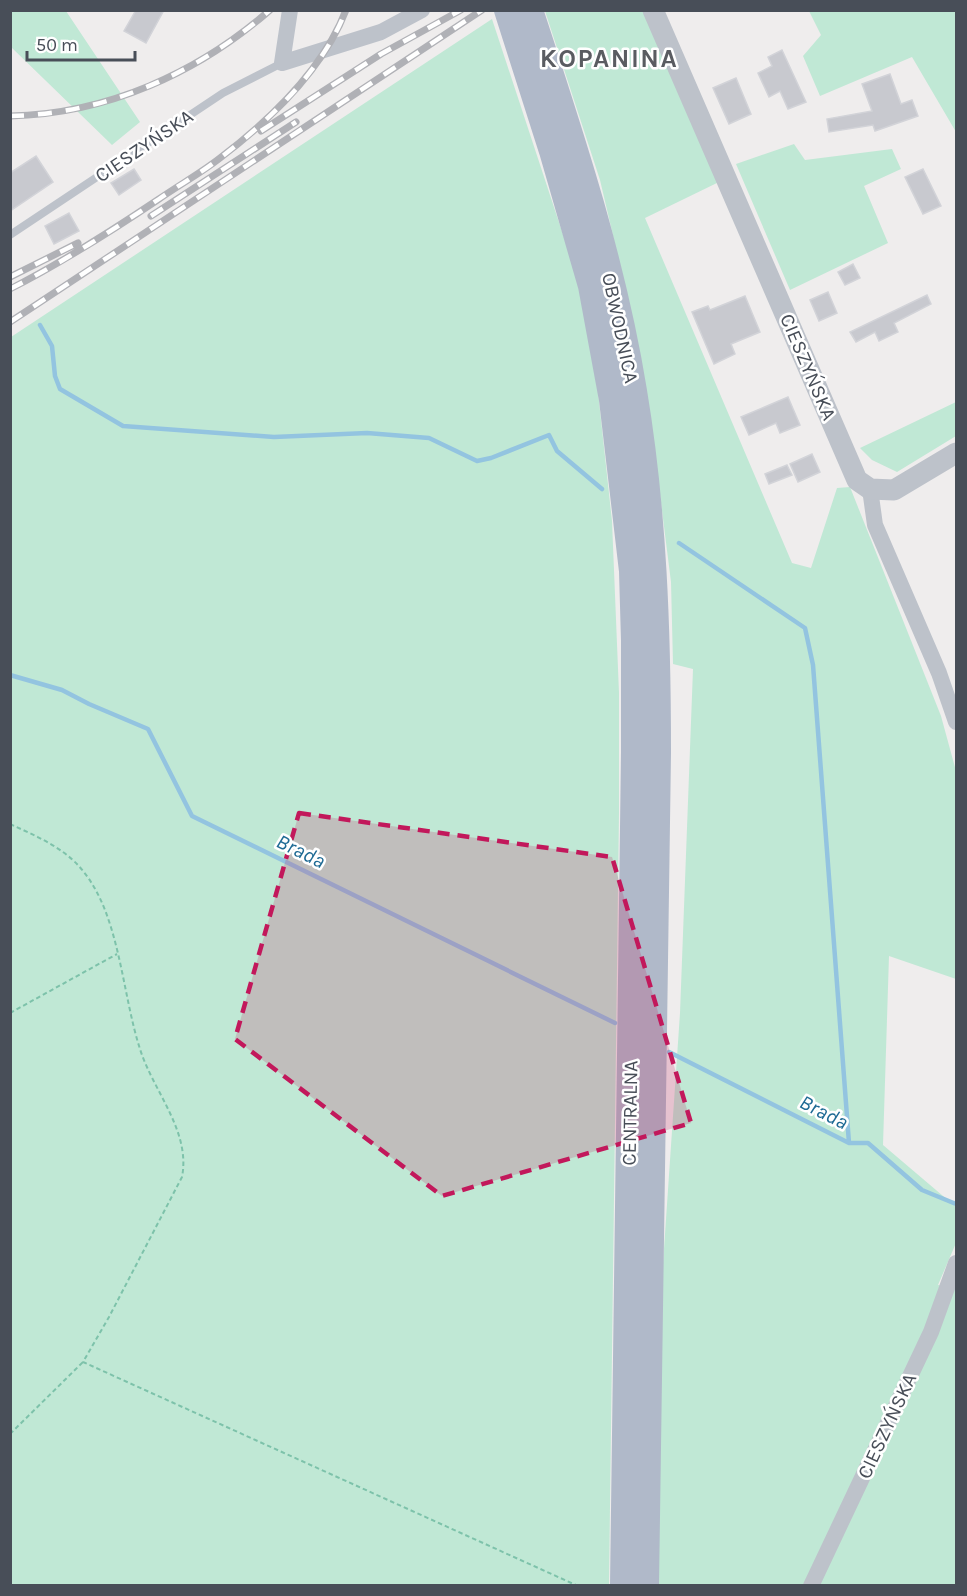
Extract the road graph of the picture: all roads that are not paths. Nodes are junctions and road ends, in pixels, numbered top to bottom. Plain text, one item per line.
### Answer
1 (290, 10) edge
2 (422, 10) edge
3 (653, 10) edge
4 (520, 15) edge
5 (282, 63) junction
6 (10, 235) edge
7 (957, 453) edge
8 (870, 489) junction
9 (634, 641) joint
10 (658, 655) joint
11 (957, 722) edge
12 (957, 1263) edge
13 (623, 1586) edge
14 (646, 1586) edge
15 (811, 1586) edge

1 - 5 street
2 - 5 street, CIESZYŃSKA
3 - 8 street, CIESZYŃSKA
4 - 9 main road, OBWODNICA
4 - 10 main road, OBWODNICA
5 - 6 lane, CIESZYŃSKA
7 - 8 street
8 - 11 street
9 - 13 main road, CENTRALNA
10 - 14 main road, CENTRALNA
12 - 15 street, CIESZYŃSKA

